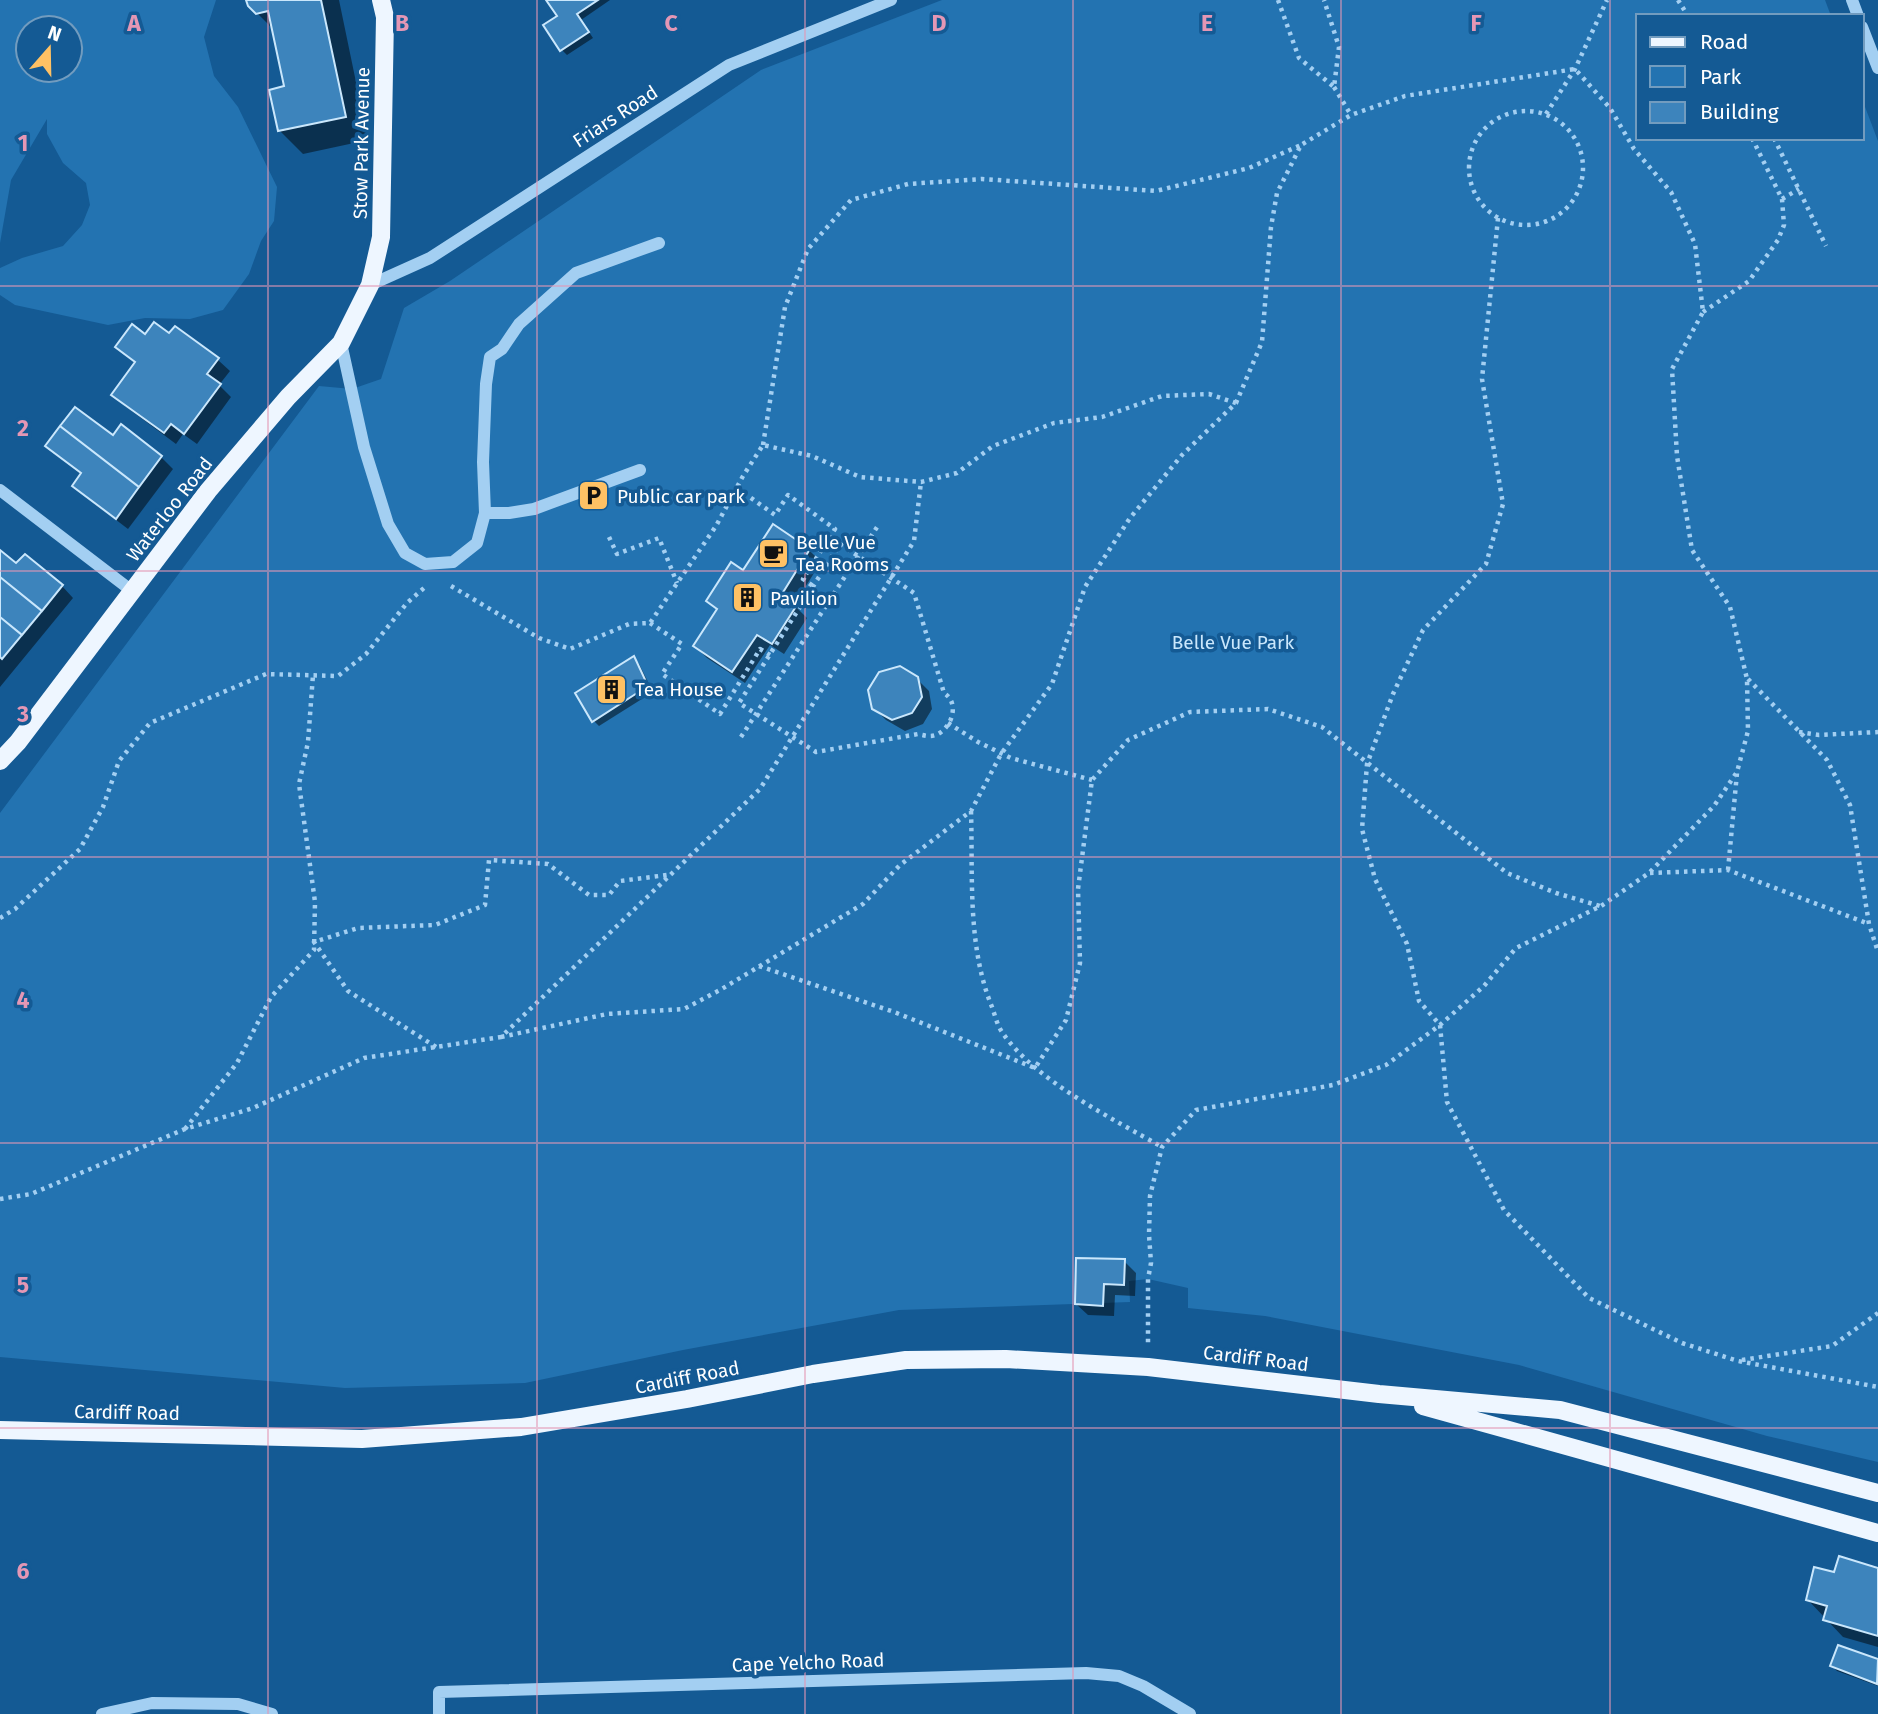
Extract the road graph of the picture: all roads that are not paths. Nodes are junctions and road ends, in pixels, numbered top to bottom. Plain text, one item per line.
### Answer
1 (382, 0) edge
2 (891, 0) edge
3 (1864, 32) edge
4 (1878, 68) edge
5 (659, 243) dead end
6 (370, 285) junction
7 (341, 343) junction
8 (640, 470) dead end
9 (0, 491) edge
10 (485, 513) junction
11 (132, 591) junction
12 (0, 761) edge
13 (1379, 1394) junction
14 (0, 1430) edge
15 (1878, 1493) edge
16 (1878, 1533) edge
17 (102, 1714) edge
18 (272, 1714) edge
19 (439, 1714) edge
20 (1190, 1714) edge

1 - 6 main road, Stow Park Avenue
2 - 6 street, Friars Road
3 - 4 street
5 - 10 street
6 - 7 main road, Waterloo Road
7 - 10 street
7 - 11 main road, Waterloo Road
8 - 10 street
9 - 11 street
11 - 12 main road, Waterloo Road
13 - 14 main road, Cardiff Road
13 - 15 main road, Cardiff Road
13 - 16 main road, Cardiff Road
17 - 18 street
19 - 20 street, Cape Yelcho Road

